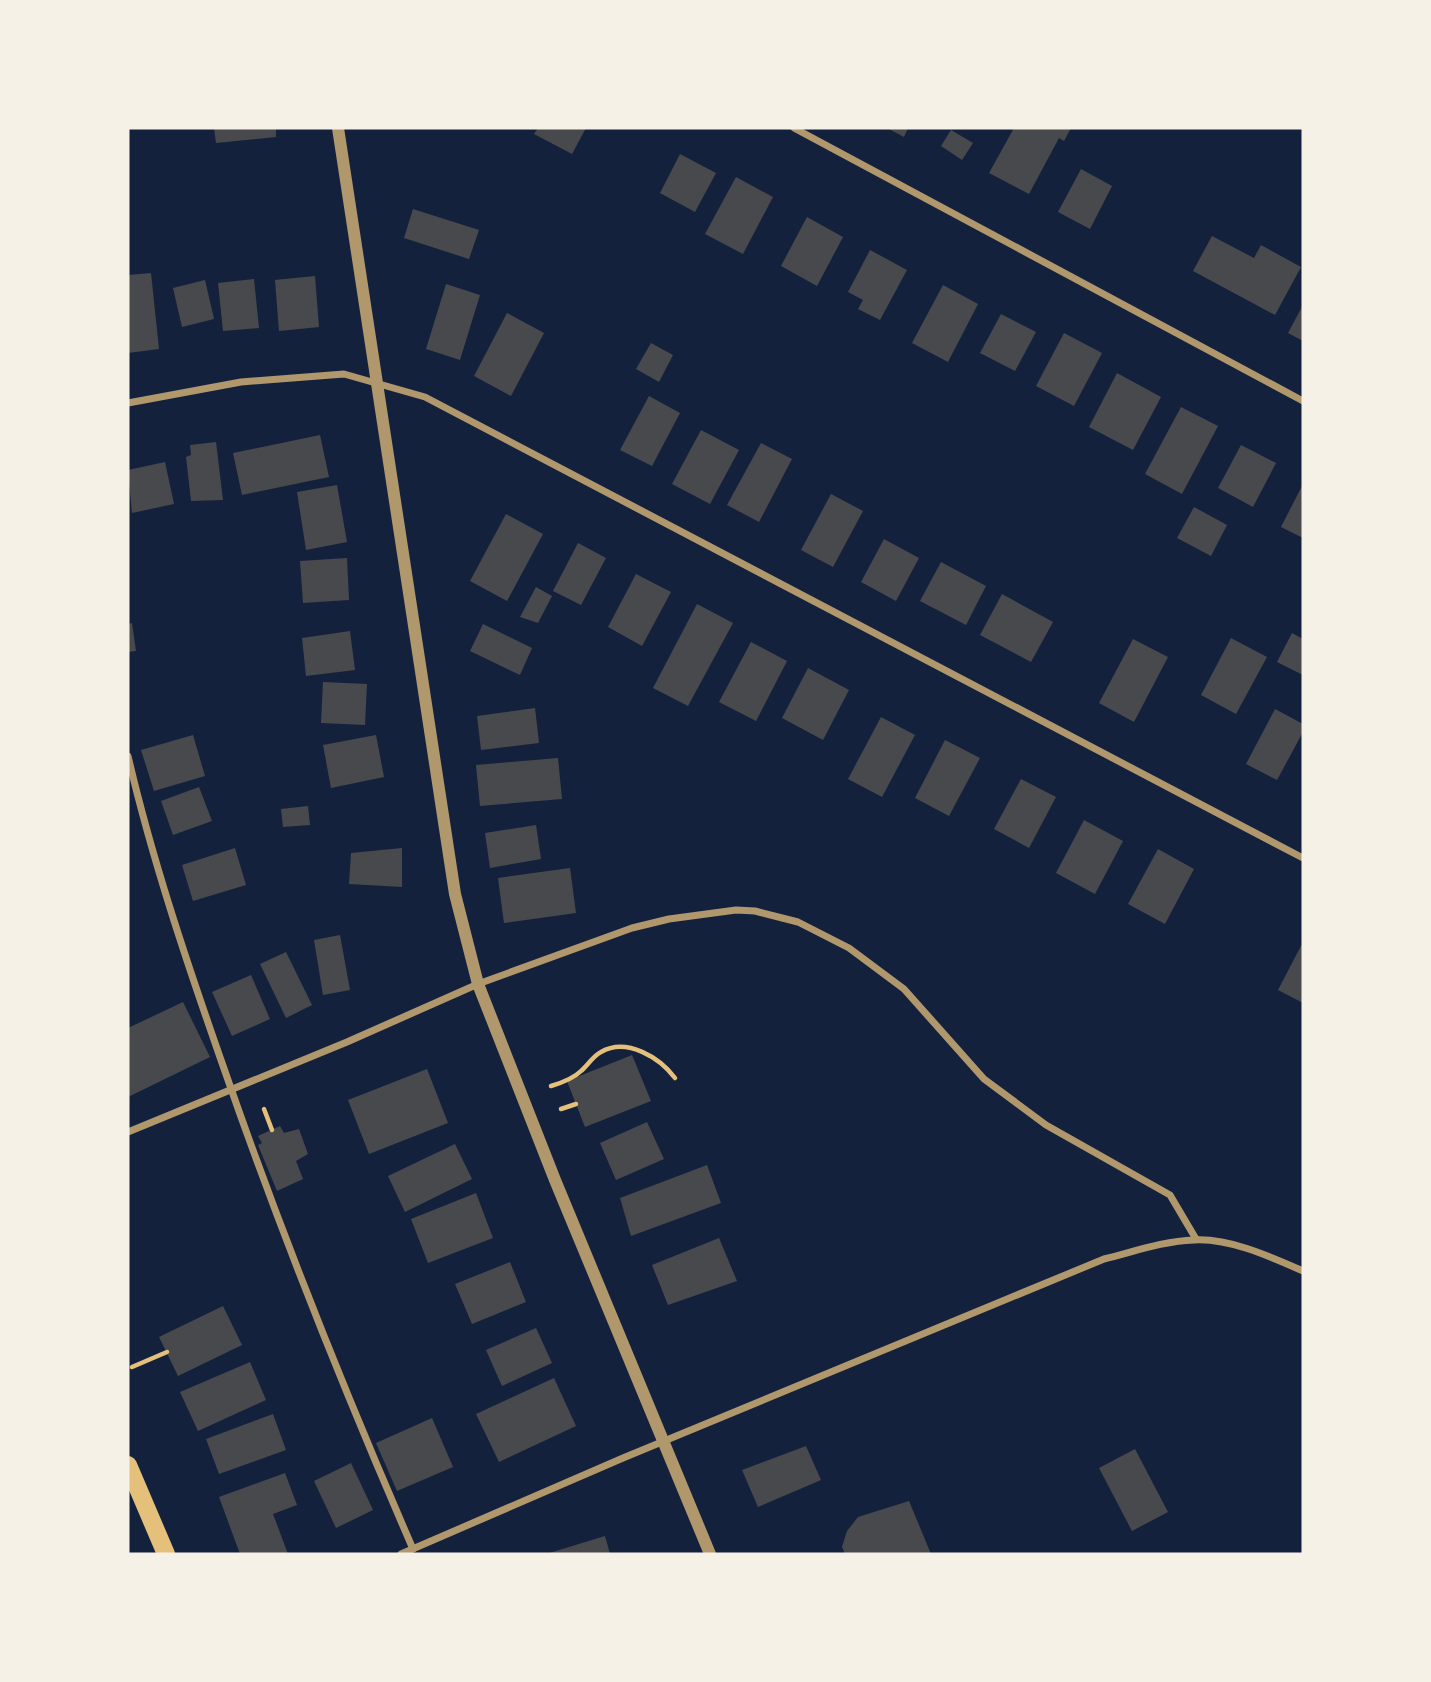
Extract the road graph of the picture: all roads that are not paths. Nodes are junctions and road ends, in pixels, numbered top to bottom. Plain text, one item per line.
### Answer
1 (338, 128) edge
2 (794, 128) edge
3 (378, 383) junction
4 (1303, 401) edge
5 (128, 403) edge
6 (128, 756) edge
7 (1303, 858) edge
8 (478, 984) junction
9 (231, 1090) junction
10 (128, 1132) edge
11 (1196, 1239) junction
12 (1303, 1272) edge
13 (663, 1442) junction
14 (128, 1465) edge
15 (413, 1549) junction
16 (166, 1554) edge
17 (401, 1554) edge
18 (710, 1554) edge

1 - 3 street
2 - 4 street
3 - 5 street
3 - 7 street
3 - 8 street
6 - 9 street
8 - 9 street
8 - 11 street
8 - 13 street
9 - 10 street
9 - 15 street
11 - 12 street
11 - 13 street
13 - 15 street
13 - 18 street
14 - 16 main road
15 - 17 street

